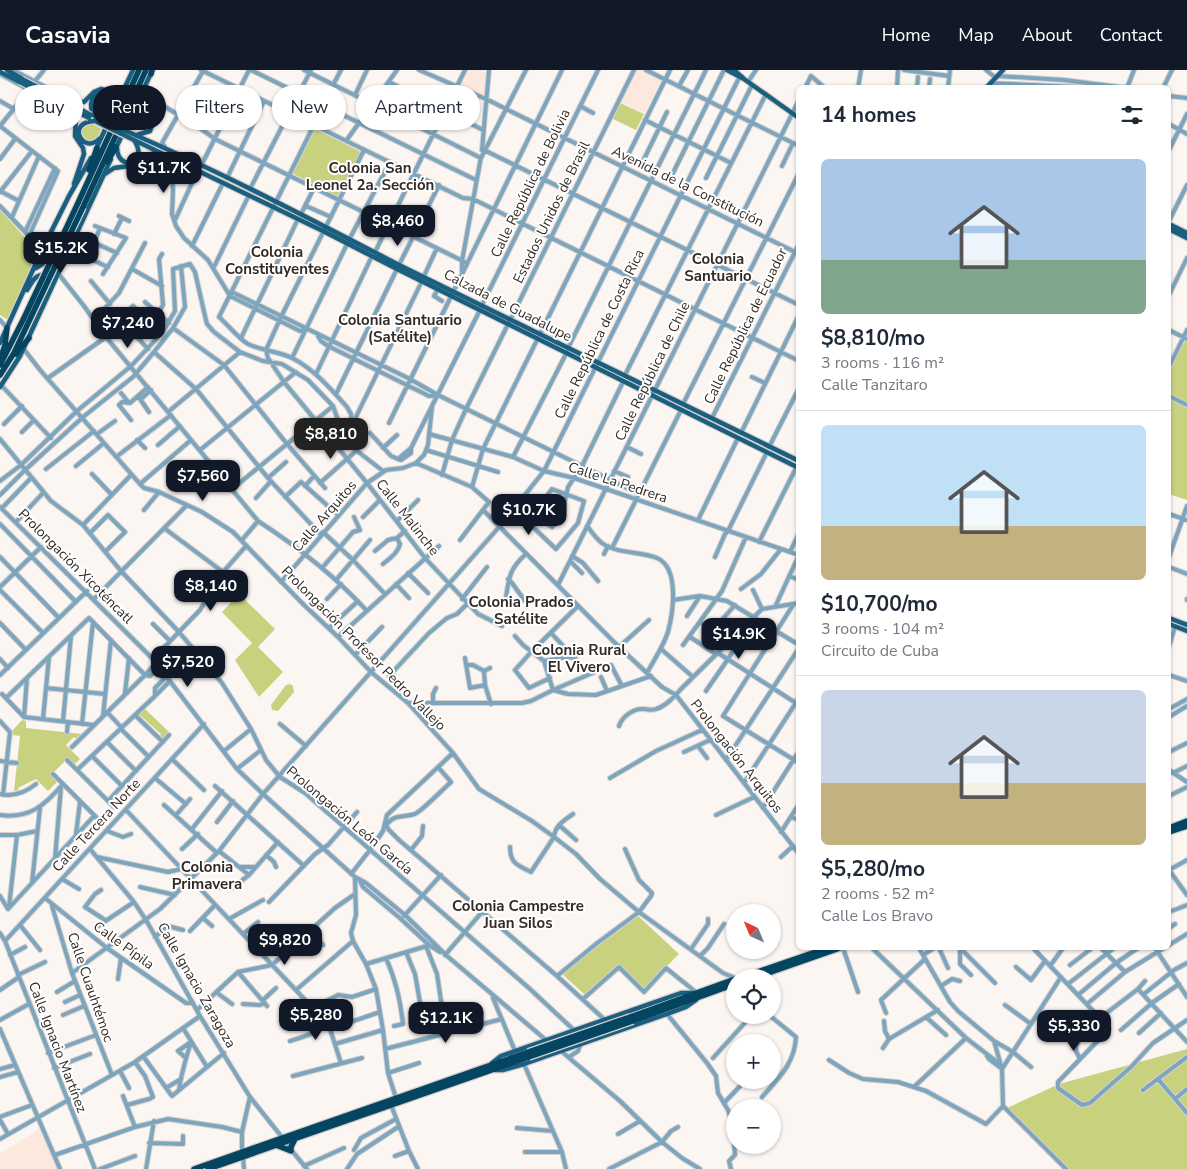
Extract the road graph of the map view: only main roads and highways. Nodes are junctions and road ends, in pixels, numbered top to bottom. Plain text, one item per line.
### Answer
1 (7, 70) edge
2 (133, 70) edge
3 (139, 70) edge
4 (725, 70) edge
5 (734, 70) edge
6 (1003, 70) edge
7 (150, 71) edge
8 (0, 73) edge
9 (745, 80) junction
10 (21, 81) junction
11 (127, 85) edge
12 (145, 85) edge
13 (989, 85) edge
14 (93, 93) edge
15 (93, 98) edge
16 (83, 102) edge
17 (93, 114) edge
18 (796, 116) edge
19 (93, 118) edge
20 (93, 120) edge
21 (76, 130) edge
22 (106, 130) edge
23 (119, 130) edge
24 (124, 130) edge
25 (150, 130) edge
26 (104, 134) junction
27 (134, 137) junction
28 (116, 145) junction
29 (97, 148) junction
30 (201, 167) junction
31 (104, 174) junction
32 (86, 191) junction
33 (70, 196) junction
34 (1171, 224) edge
35 (55, 226) junction
36 (325, 229) junction
37 (1171, 230) edge
38 (1187, 233) edge
39 (1187, 238) edge
40 (70, 248) junction
41 (65, 260) junction
42 (33, 270) junction
43 (423, 279) junction
44 (49, 293) junction
45 (453, 293) junction
46 (20, 299) junction
47 (28, 318) junction
48 (7, 328) junction
49 (28, 338) junction
50 (0, 343) edge
51 (0, 360) edge
52 (0, 365) edge
53 (596, 365) junction
54 (0, 376) edge
55 (1, 386) edge
56 (682, 407) junction
57 (796, 460) edge
58 (796, 466) edge
59 (1171, 619) edge
60 (1171, 625) edge
61 (1187, 625) edge
62 (1187, 631) edge
63 (1187, 821) edge
64 (1187, 826) edge
65 (1171, 827) edge
66 (1171, 828) edge
67 (821, 950) edge
68 (835, 950) edge
69 (766, 969) edge
70 (780, 969) edge
71 (726, 985) edge
72 (699, 995) junction
73 (490, 1068) junction
74 (295, 1139) junction
75 (276, 1145) junction
76 (243, 1154) junction
77 (215, 1168) edge
78 (194, 1169) edge
79 (208, 1169) edge

1 - 10 main road, Calzada de Guadalupe
2 - 11 main road
3 - 32 highway
4 - 9 main road
5 - 9 main road
6 - 13 main road
7 - 12 main road
7 - 32 highway
8 - 10 main road, Calzada de Guadalupe
9 - 18 main road
10 - 19 main road, Calzada de Guadalupe, bridge
14 - 16 main road
15 - 17 main road
20 - 26 main road
21 - 33 main road
22 - 26 main road
23 - 27 main road, Calzada de Guadalupe, bridge
24 - 28 main road
25 - 27 main road
26 - 29 main road
27 - 28 main road
27 - 30 main road, Calzada de Guadalupe
28 - 31 main road
28 - 32 highway
29 - 32 highway
29 - 33 main road
30 - 31 main road
30 - 36 main road, Calzada de Guadalupe
30 - 36 main road, Calzada de Guadalupe
31 - 40 main road
32 - 47 highway, bridge
33 - 35 main road
34 - 38 main road
35 - 40 main road
35 - 42 main road
36 - 43 main road, Calzada de Guadalupe
37 - 39 main road
40 - 41 main road
41 - 42 main road
41 - 44 main road
42 - 46 main road
43 - 45 main road, Calzada de Guadalupe
43 - 45 main road, Calzada de Guadalupe
44 - 46 main road
44 - 49 main road
45 - 53 main road, Calzada de Guadalupe
46 - 48 main road
47 - 52 highway
47 - 54 highway
48 - 50 main road
48 - 51 highway
49 - 54 highway
49 - 55 main road
53 - 56 main road, Calzada de Guadalupe
53 - 56 main road, Calzada de Guadalupe
56 - 57 main road, Calzada de Guadalupe
56 - 58 main road, Calzada de Guadalupe
59 - 61 main road
60 - 62 main road
63 - 65 highway
64 - 66 highway
67 - 69 highway
68 - 70 highway
71 - 72 highway
72 - 73 highway, bridge
72 - 73 main road
72 - 73 main road
73 - 74 highway
73 - 76 highway
74 - 75 highway
74 - 75 highway
75 - 76 highway
76 - 77 highway
76 - 78 highway
77 - 79 highway

